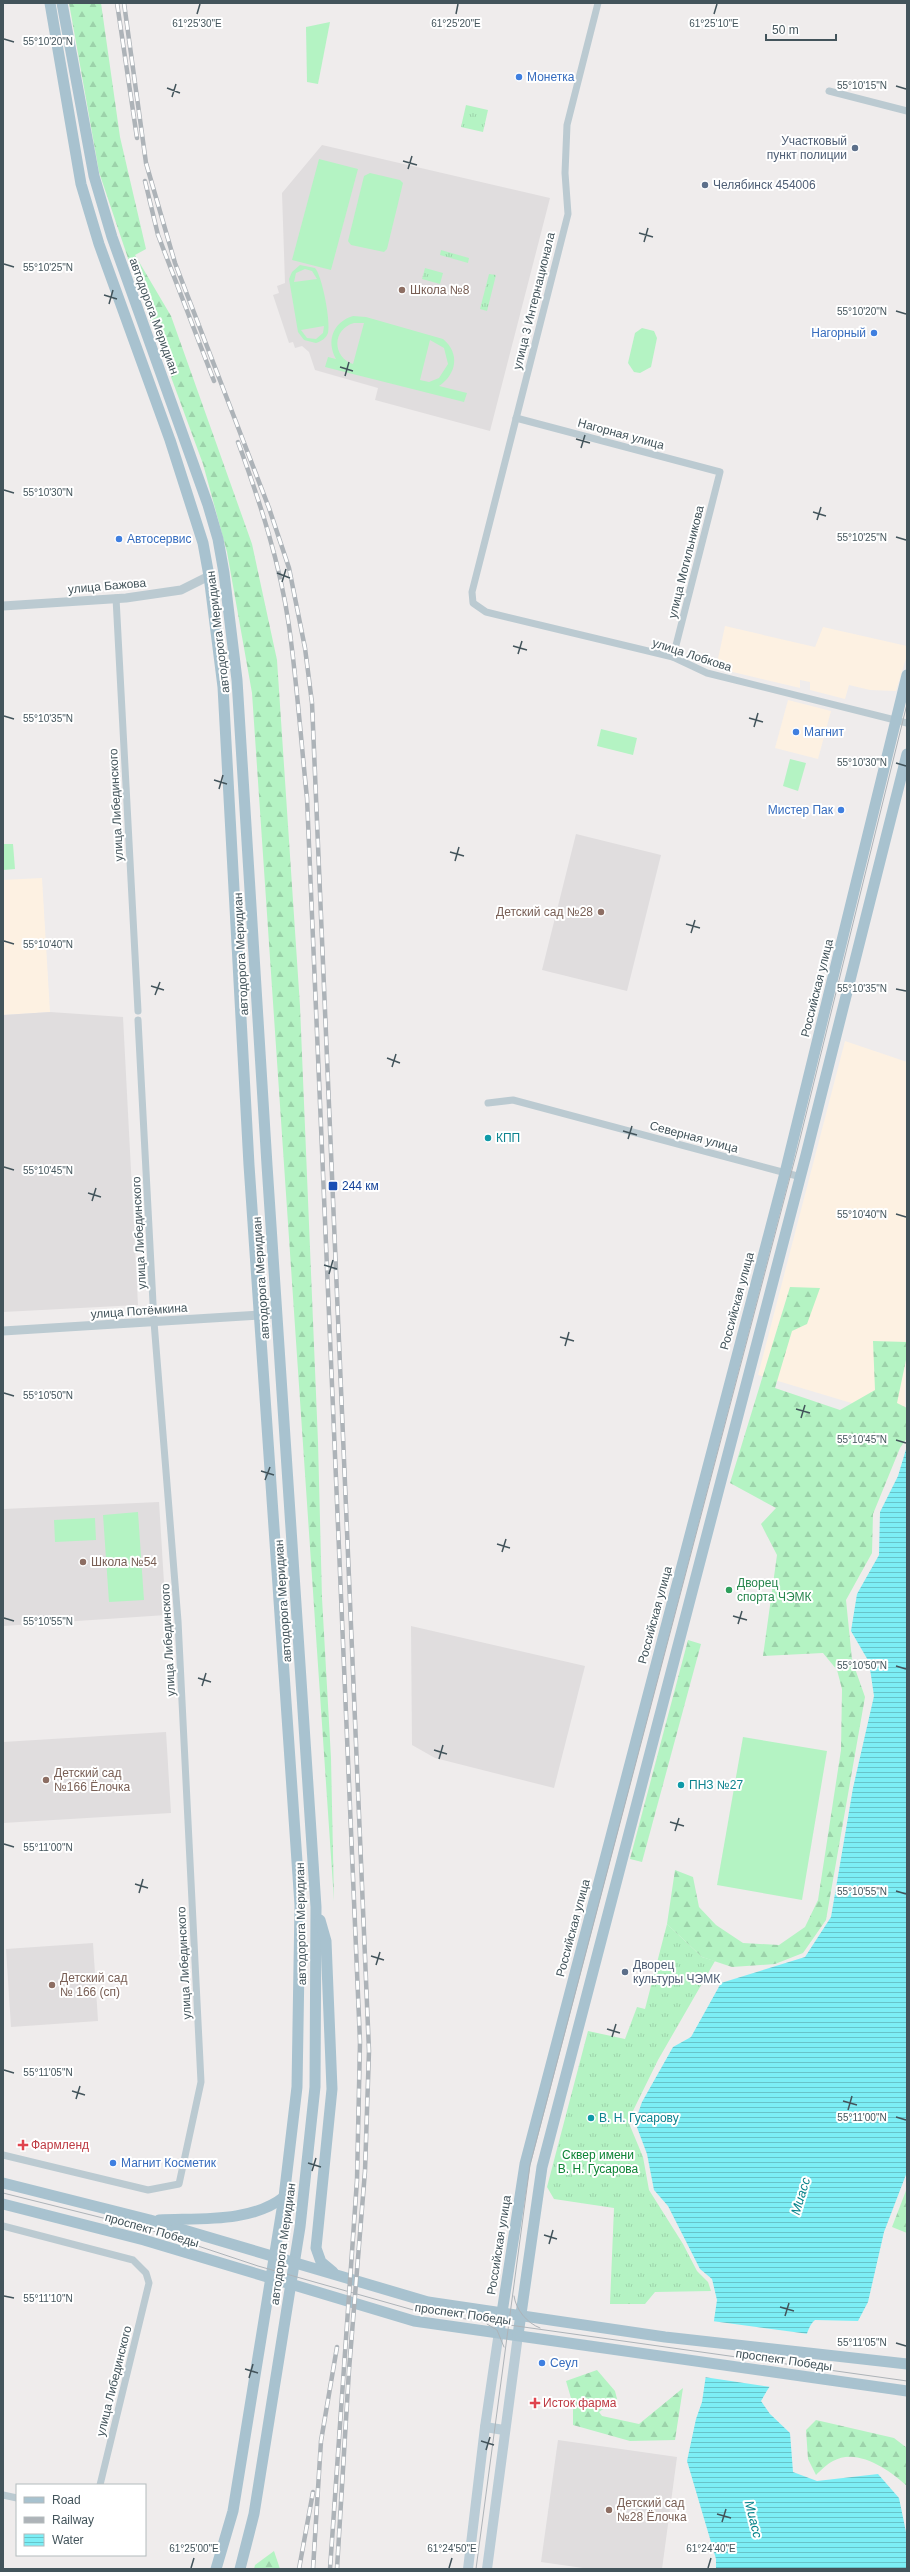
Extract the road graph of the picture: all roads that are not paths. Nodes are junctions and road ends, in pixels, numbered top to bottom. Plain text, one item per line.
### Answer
1 (50, 3) edge
2 (62, 3) edge
3 (598, 3) edge
4 (829, 91) dead end
5 (907, 111) edge
6 (516, 418) junction
7 (720, 472) joint
8 (209, 576) junction
9 (116, 598) junction
10 (473, 603) joint
11 (3, 606) edge
12 (673, 657) junction
13 (907, 675) edge
14 (901, 722) edge
15 (907, 754) edge
16 (138, 1011) dead end
17 (138, 1020) dead end
18 (806, 1086) junction
19 (823, 1091) junction
20 (488, 1103) dead end
21 (784, 1173) junction
22 (801, 1177) junction
23 (276, 1314) junction
24 (260, 1315) junction
25 (154, 1322) junction
26 (3, 1331) edge
27 (662, 1639) junction
28 (679, 1643) junction
29 (316, 1907) junction
30 (3, 2155) edge
31 (524, 2164) junction
32 (542, 2167) junction
33 (3, 2183) edge
34 (284, 2197) junction
35 (3, 2204) edge
36 (150, 2220) junction
37 (3, 2226) edge
38 (337, 2275) junction
39 (502, 2312) junction
40 (521, 2315) junction
41 (499, 2332) junction
42 (518, 2334) junction
43 (907, 2364) edge
44 (907, 2391) edge
45 (485, 2427) junction
46 (504, 2430) junction
47 (100, 2484) edge
48 (3, 2495) edge
49 (16, 2498) edge
50 (216, 2569) edge
51 (240, 2569) edge
52 (468, 2569) edge
53 (487, 2569) edge

1 - 8 main road, автодорога Меридиан
2 - 23 main road, автодорога Меридиан
3 - 6 street, улица 3 Интернационала
4 - 5 street
6 - 7 street, Нагорная улица
6 - 10 street, улица 3 Интернационала
7 - 12 street, улица Могильникова
8 - 9 street, улица Бажова
8 - 24 main road, автодорога Меридиан
9 - 11 street, улица Бажова
9 - 16 street, улица Либединского
10 - 12 street, улица Лобкова
12 - 14 street, улица Лобкова
13 - 14 main road, Российская улица
14 - 18 main road, Российская улица
15 - 19 main road
17 - 25 street, улица Либединского
18 - 19 main road
18 - 21 main road, Российская улица
19 - 22 main road
20 - 21 street, Северная улица
21 - 22 street, Северная улица
21 - 27 main road, Российская улица
22 - 28 main road
23 - 24 street, улица Потёмкина
23 - 29 main road, автодорога Меридиан
24 - 25 street, улица Потёмкина
24 - 34 main road, автодорога Меридиан
25 - 26 street, улица Потёмкина
25 - 30 street, улица Либединского
27 - 28 main road
27 - 31 main road, Российская улица
28 - 32 main road
29 - 38 main road
29 - 51 main road, автодорога Меридиан
31 - 32 main road
31 - 39 main road, Российская улица
32 - 40 main road
33 - 36 main road, проспект Победы
34 - 36 main road
34 - 50 main road, автодорога Меридиан
35 - 41 main road, проспект Победы
36 - 38 main road, проспект Победы
37 - 47 street, улица Либединского
38 - 39 main road, проспект Победы
39 - 40 main road, проспект Победы
39 - 41 main road, Российская улица
40 - 42 main road
40 - 43 main road, проспект Победы
41 - 42 main road, проспект Победы
41 - 45 main road, Российская улица
42 - 44 main road, проспект Победы
42 - 46 main road
45 - 46 main road
45 - 52 main road, Российская улица
46 - 53 main road
48 - 49 street

